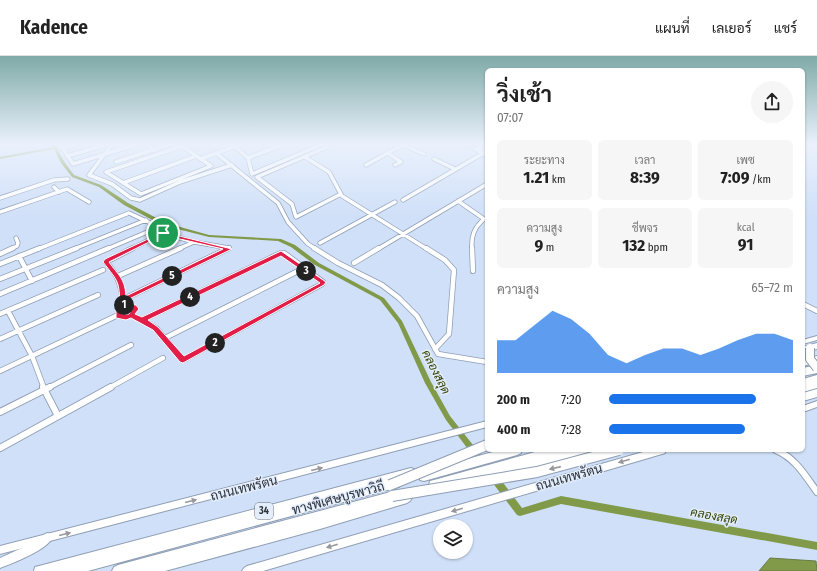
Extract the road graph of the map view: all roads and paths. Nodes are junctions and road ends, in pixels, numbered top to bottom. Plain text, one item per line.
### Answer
1 (94, 168) edge
2 (117, 168) edge
3 (162, 168) edge
4 (206, 168) edge
5 (223, 168) edge
6 (236, 168) edge
7 (251, 168) edge
8 (266, 168) edge
9 (278, 168) edge
10 (323, 168) edge
11 (455, 169) edge
12 (68, 179) dead end
13 (123, 182) junction
14 (485, 185) edge
15 (54, 187) dead end
16 (59, 192) junction
17 (341, 194) junction
18 (0, 198) edge
19 (403, 200) dead end
20 (458, 201) junction
21 (89, 202) dead end
22 (395, 202) dead end
23 (0, 212) edge
24 (372, 215) junction
25 (146, 220) junction
26 (403, 234) junction
27 (16, 238) dead end
28 (194, 242) junction
29 (320, 243) dead end
30 (0, 254) edge
31 (19, 256) junction
32 (354, 263) dead end
33 (0, 264) edge
34 (26, 268) junction
35 (302, 269) junction
36 (103, 270) dead end
37 (473, 271) dead end
38 (118, 276) junction
39 (0, 279) edge
40 (32, 281) junction
41 (0, 294) edge
42 (98, 295) dead end
43 (124, 299) junction
44 (805, 305) edge
45 (124, 308) junction
46 (8, 311) junction
47 (817, 311) edge
48 (0, 314) edge
49 (118, 315) junction
50 (131, 315) junction
51 (142, 320) junction
52 (18, 331) junction
53 (165, 338) junction
54 (817, 338) edge
55 (0, 339) edge
56 (805, 341) edge
57 (131, 345) dead end
58 (810, 348) edge
59 (435, 349) junction
60 (32, 356) junction
61 (163, 358) dead end
62 (817, 359) edge
63 (485, 362) edge
64 (805, 362) edge
65 (817, 368) edge
66 (0, 371) edge
67 (805, 371) edge
68 (817, 379) edge
69 (805, 382) edge
70 (817, 385) edge
71 (44, 388) junction
72 (805, 388) edge
73 (817, 393) edge
74 (805, 396) edge
75 (817, 404) edge
76 (805, 408) edge
77 (0, 412) edge
78 (58, 416) junction
79 (485, 424) edge
80 (485, 446) edge
81 (0, 448) edge
82 (485, 451) edge
83 (510, 452) edge
84 (553, 452) edge
85 (578, 452) edge
86 (612, 452) edge
87 (655, 452) edge
88 (781, 452) edge
89 (390, 485) junction
90 (817, 492) edge
91 (392, 496) junction
92 (47, 538) junction
93 (0, 550) edge
94 (0, 563) edge
95 (271, 567) edge
96 (39, 571) edge
97 (65, 571) edge
98 (118, 571) edge
99 (145, 571) edge
100 (247, 571) edge

1 - 5 street
2 - 13 street
3 - 13 street
4 - 13 street
6 - 59 street
7 - 8 street
9 - 17 street
10 - 17 street
11 - 19 street
12 - 18 street
14 - 20 street
15 - 16 street
16 - 21 street
16 - 23 street
17 - 24 street
20 - 26 street
20 - 37 street
22 - 24 street
24 - 26 street
24 - 29 street
25 - 31 street
25 - 34 street
25 - 40 street
26 - 32 street
26 - 59 street
27 - 30 street
28 - 38 street
28 - 38 street
28 - 43 street
31 - 33 street
31 - 34 street
34 - 39 street
34 - 40 street
35 - 51 street
35 - 53 street
35 - 53 street
36 - 46 street
38 - 43 street
40 - 41 street
42 - 52 street
43 - 45 street
44 - 47 street
45 - 49 street
45 - 50 street
46 - 48 street
46 - 52 street
49 - 50 street
49 - 60 street
50 - 51 street
51 - 53 street
52 - 55 street
52 - 60 street
54 - 56 main road
57 - 71 street
58 - 65 highway, bridge
59 - 63 street
60 - 66 street
60 - 71 street
61 - 78 street
62 - 64 highway
65 - 67 highway
68 - 69 highway
70 - 72 highway
71 - 77 street
71 - 78 street
73 - 74 highway
75 - 76 main road
78 - 81 street
92 -> 79 main road, ถนนเทพรัตน
80 - 89 highway, bridge
82 - 96 highway, 34
83 - 89 highway, ทางพิเศษบูรพาวิถี, bridge
84 - 91 highway, ทางพิเศษบูรพาวิถี, bridge
85 - 99 highway, ถนนเทพรัตน
86 -> 91 highway, bridge
87 -> 95 main road, ถนนเทพรัตน
88 - 90 street
89 - 97 highway, ทางพิเศษบูรพาวิถี
91 - 98 highway, ทางพิเศษบูรพาวิถี
92 - 93 main road, ถนนเทพรัตน
92 - 94 highway
95 - 100 main road, ถนนเทพรัตน

